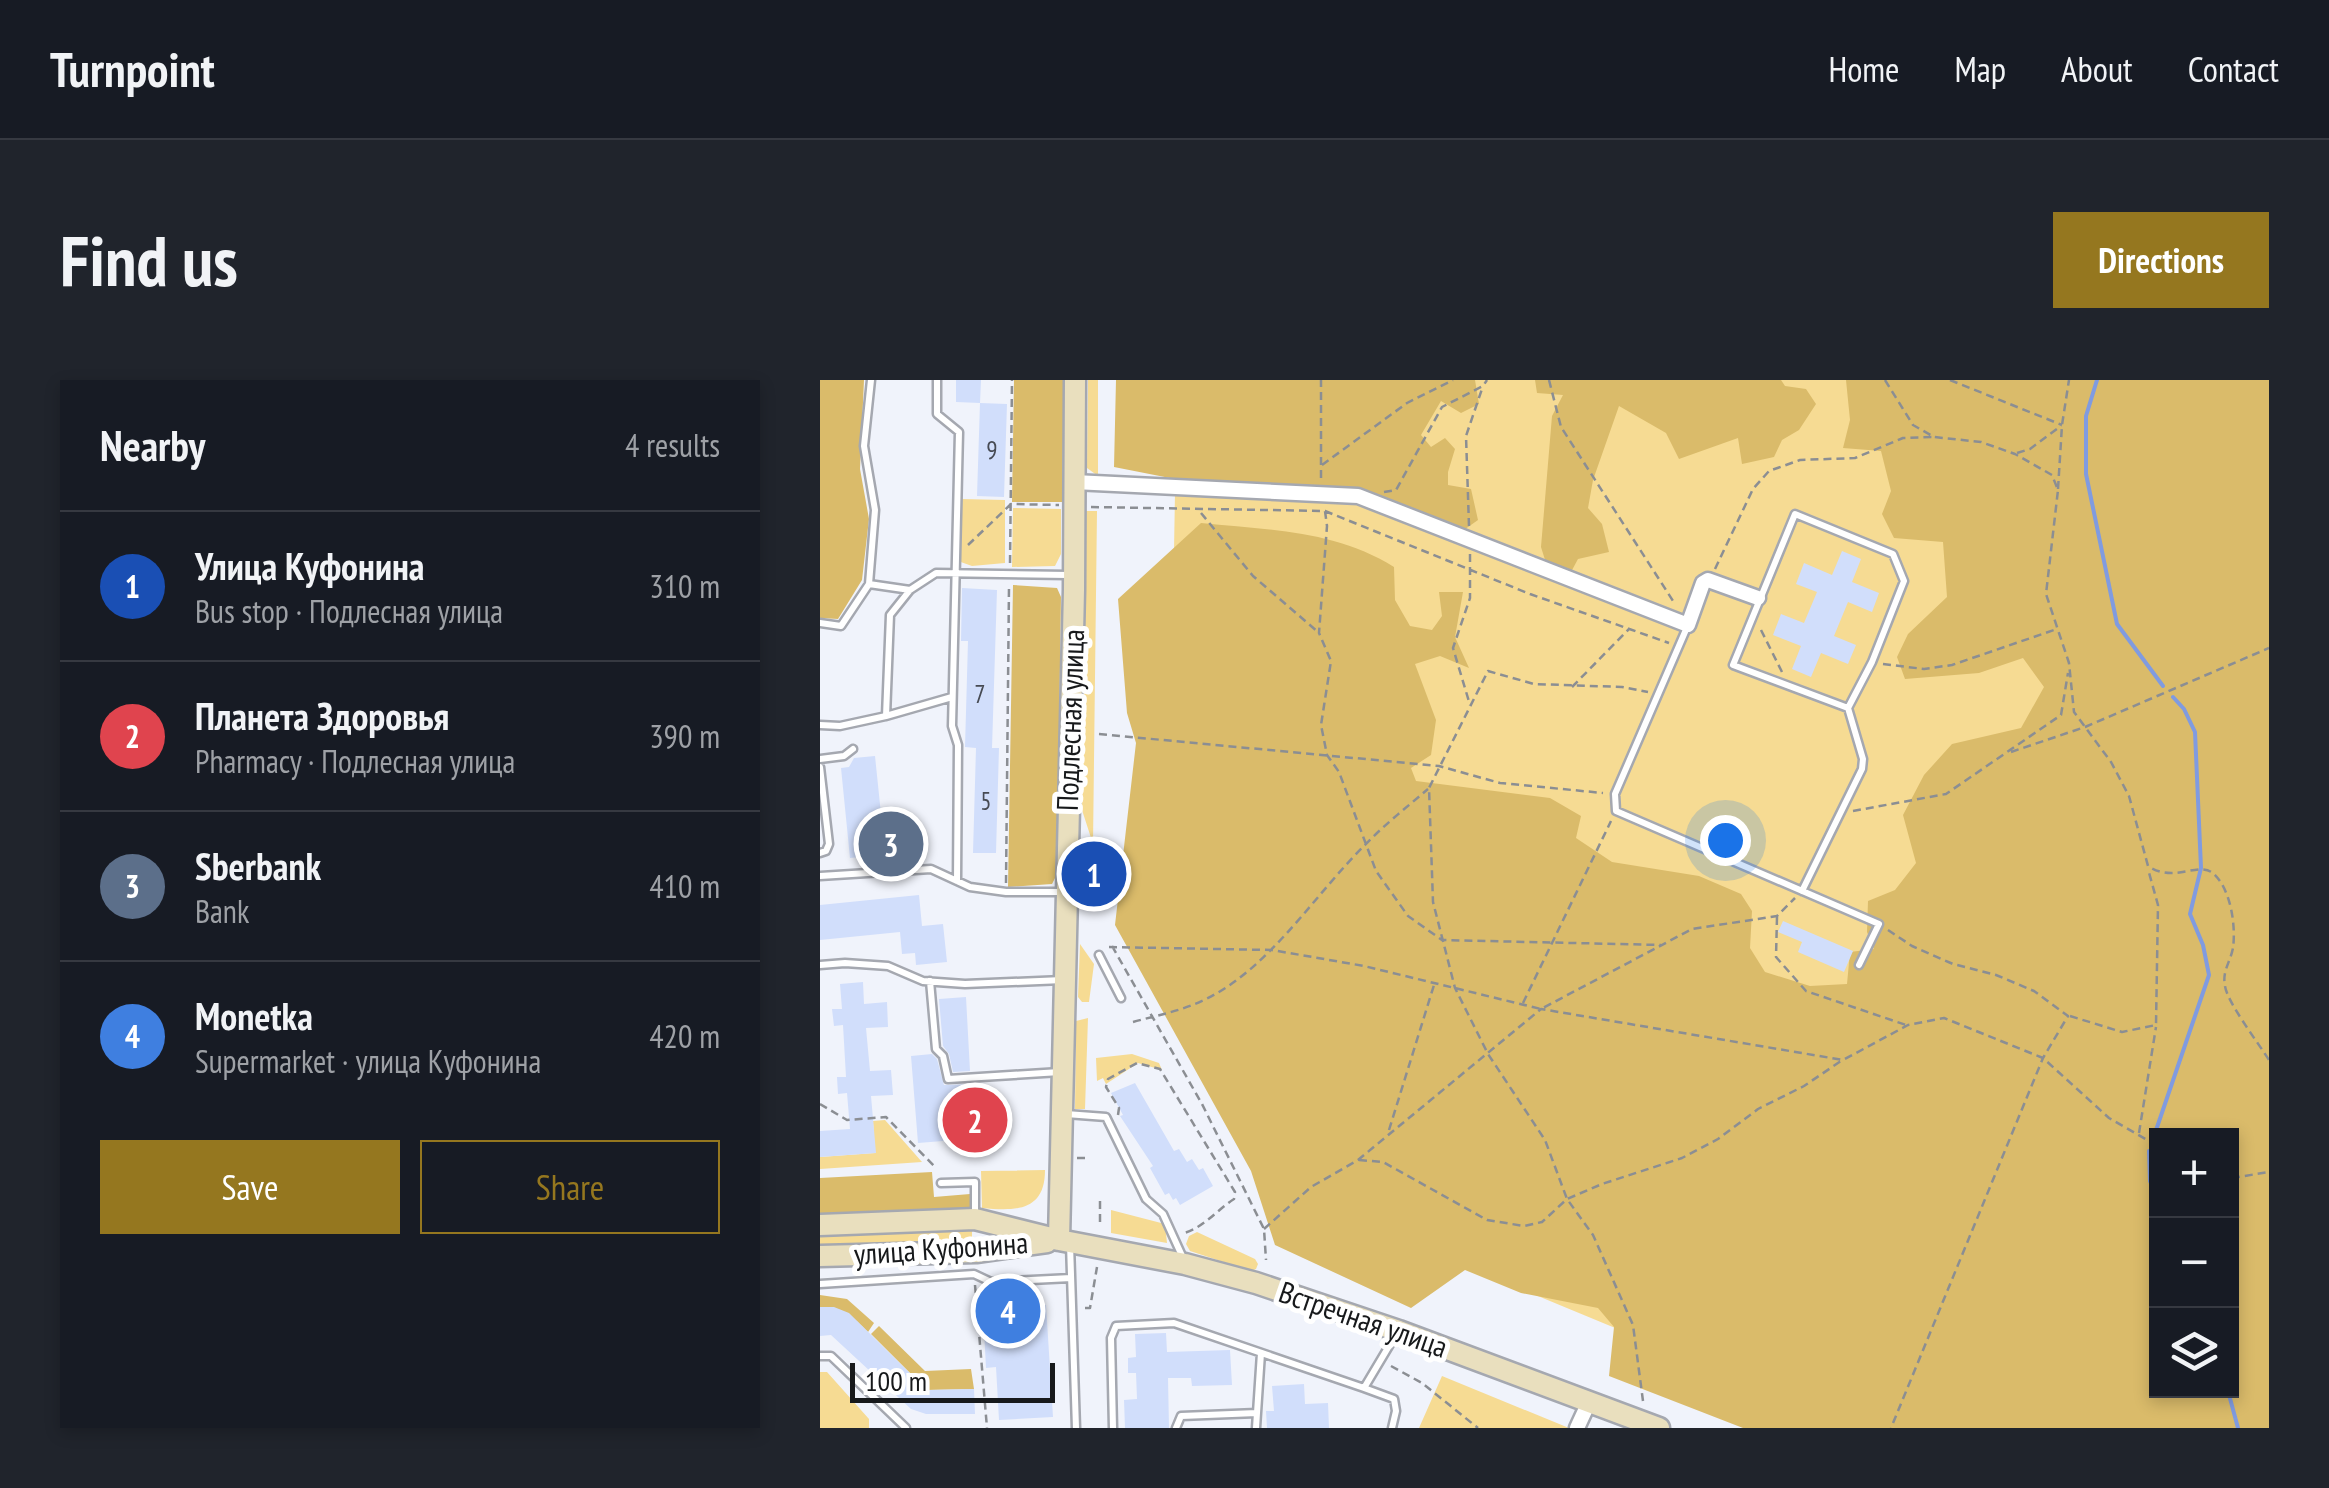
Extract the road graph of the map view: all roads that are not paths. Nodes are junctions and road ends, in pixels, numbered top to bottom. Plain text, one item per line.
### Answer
1 (871, 380) edge
2 (937, 380) edge
3 (1076, 380) edge
4 (1074, 482) junction
5 (956, 573) junction
6 (1074, 575) junction
7 (869, 584) junction
8 (910, 590) junction
9 (1756, 604) junction
10 (820, 623) edge
11 (1688, 625) junction
12 (952, 697) junction
13 (1848, 708) junction
14 (886, 716) junction
15 (820, 725) edge
16 (853, 750) dead end
17 (820, 759) edge
18 (820, 767) edge
19 (820, 853) edge
20 (820, 876) edge
21 (958, 881) junction
22 (1802, 891) junction
23 (1066, 892) junction
24 (1099, 955) road end
25 (820, 965) edge
26 (1859, 965) dead end
27 (1064, 980) junction
28 (930, 981) junction
29 (1121, 998) dead end
30 (1062, 1072) junction
31 (1062, 1113) junction
32 (941, 1183) dead end
33 (975, 1219) junction
34 (820, 1224) edge
35 (1065, 1241) junction
36 (820, 1256) edge
37 (1185, 1264) junction
38 (1072, 1278) junction
39 (820, 1284) edge
40 (1398, 1331) junction
41 (1260, 1353) junction
42 (820, 1356) edge
43 (1364, 1388) junction
44 (1589, 1402) junction
45 (1257, 1413) junction
46 (1652, 1425) edge
47 (906, 1428) edge
48 (1076, 1428) edge
49 (1114, 1428) edge
50 (1176, 1428) edge
51 (1256, 1428) edge
52 (1392, 1428) edge
53 (1577, 1428) edge

1 - 7 lane
2 - 5 lane
3 - 4 main road, Подлесная улица
4 - 6 main road, Подлесная улица
4 - 11 street
5 - 6 lane
5 - 8 lane
5 - 12 lane
6 - 23 main road, Подлесная улица
7 - 8 lane
7 - 10 lane
8 - 14 lane
9 - 11 street
9 - 13 lane
9 - 13 lane
11 - 22 lane
12 - 14 lane
12 - 21 lane
13 - 22 lane
14 - 15 lane
16 - 17 lane
18 - 19 lane
20 - 21 lane
21 - 23 lane
22 - 26 lane
23 - 27 main road, Подлесная улица
24 - 29 lane
25 - 28 lane
27 - 28 lane
27 - 30 main road, Подлесная улица
28 - 30 lane
30 - 31 main road, Подлесная улица
31 - 35 main road, Подлесная улица
31 - 37 lane
32 - 33 lane
33 - 34 main road, улица Куфонина
33 - 35 main road, улица Куфонина
35 - 36 main road, улица Куфонина
35 - 37 main road, Встречная улица
35 - 38 lane
37 - 40 main road, Встречная улица
38 - 39 lane
38 - 48 lane
40 - 43 lane
40 - 44 main road, Встречная улица
41 - 43 lane
41 - 45 lane
41 - 49 lane
42 - 47 lane
43 - 52 lane
44 - 46 main road, Встречная улица
44 - 53 street
45 - 50 lane
45 - 51 lane

